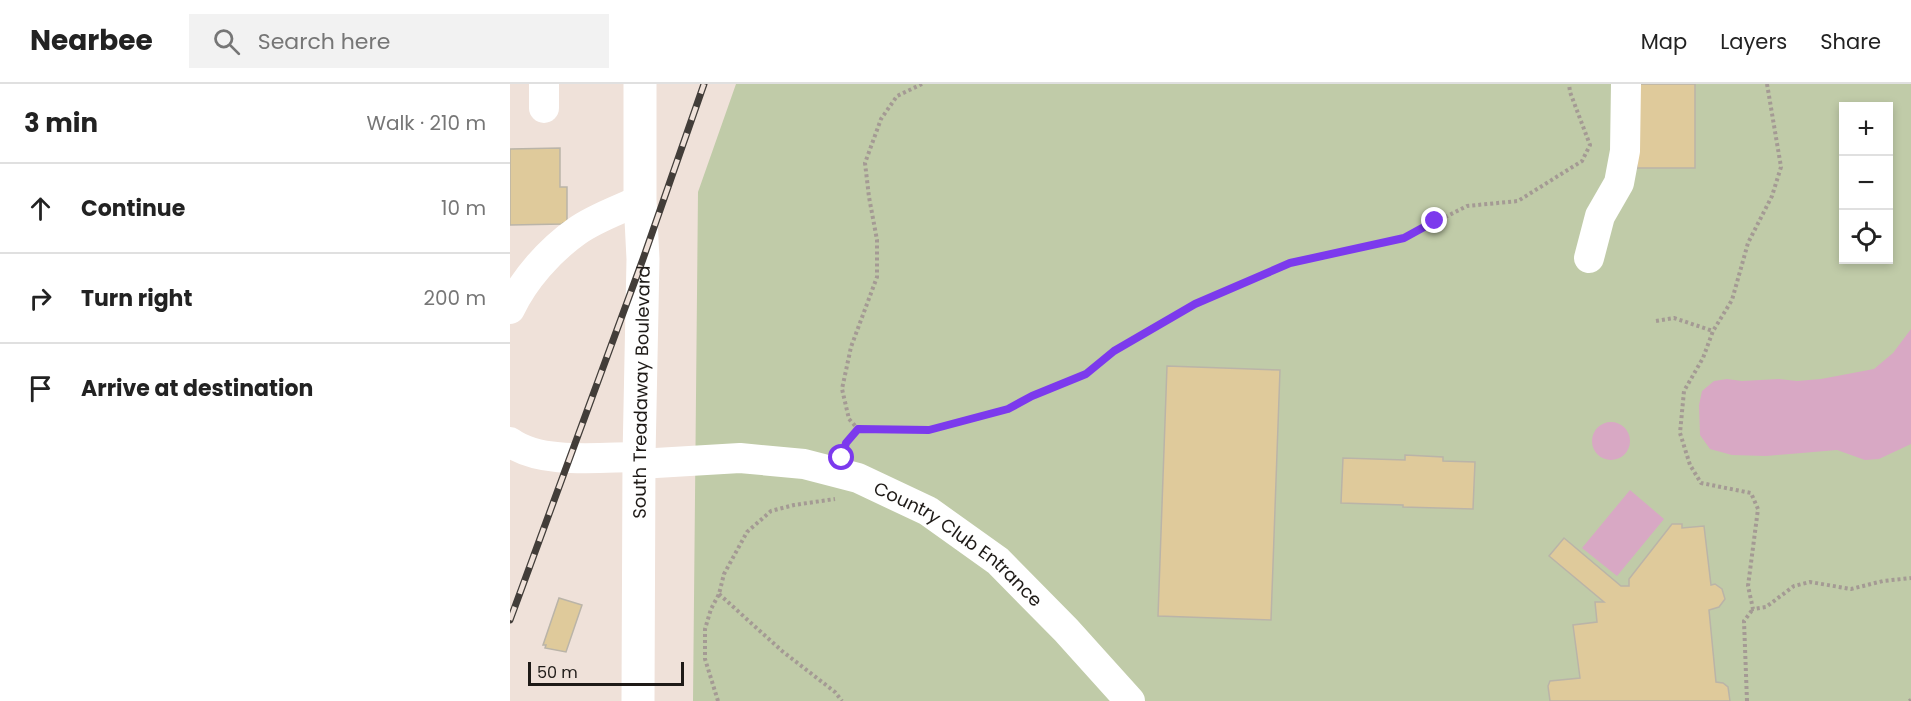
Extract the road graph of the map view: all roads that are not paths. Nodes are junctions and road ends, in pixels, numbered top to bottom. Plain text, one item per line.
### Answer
1 (640, 84) edge
2 (1626, 84) edge
3 (640, 200) junction
4 (1589, 258) dead end
5 (510, 309) edge
6 (510, 442) edge
7 (639, 460) junction
8 (638, 701) edge
9 (1130, 701) edge

1 - 3 main road, South Treadaway Boulevard
2 - 4 street
3 - 5 street
3 - 7 main road, South Treadaway Boulevard
6 - 7 street, Country Club Entrance
7 - 8 main road, South Treadaway Boulevard
7 - 9 street, Country Club Entrance

